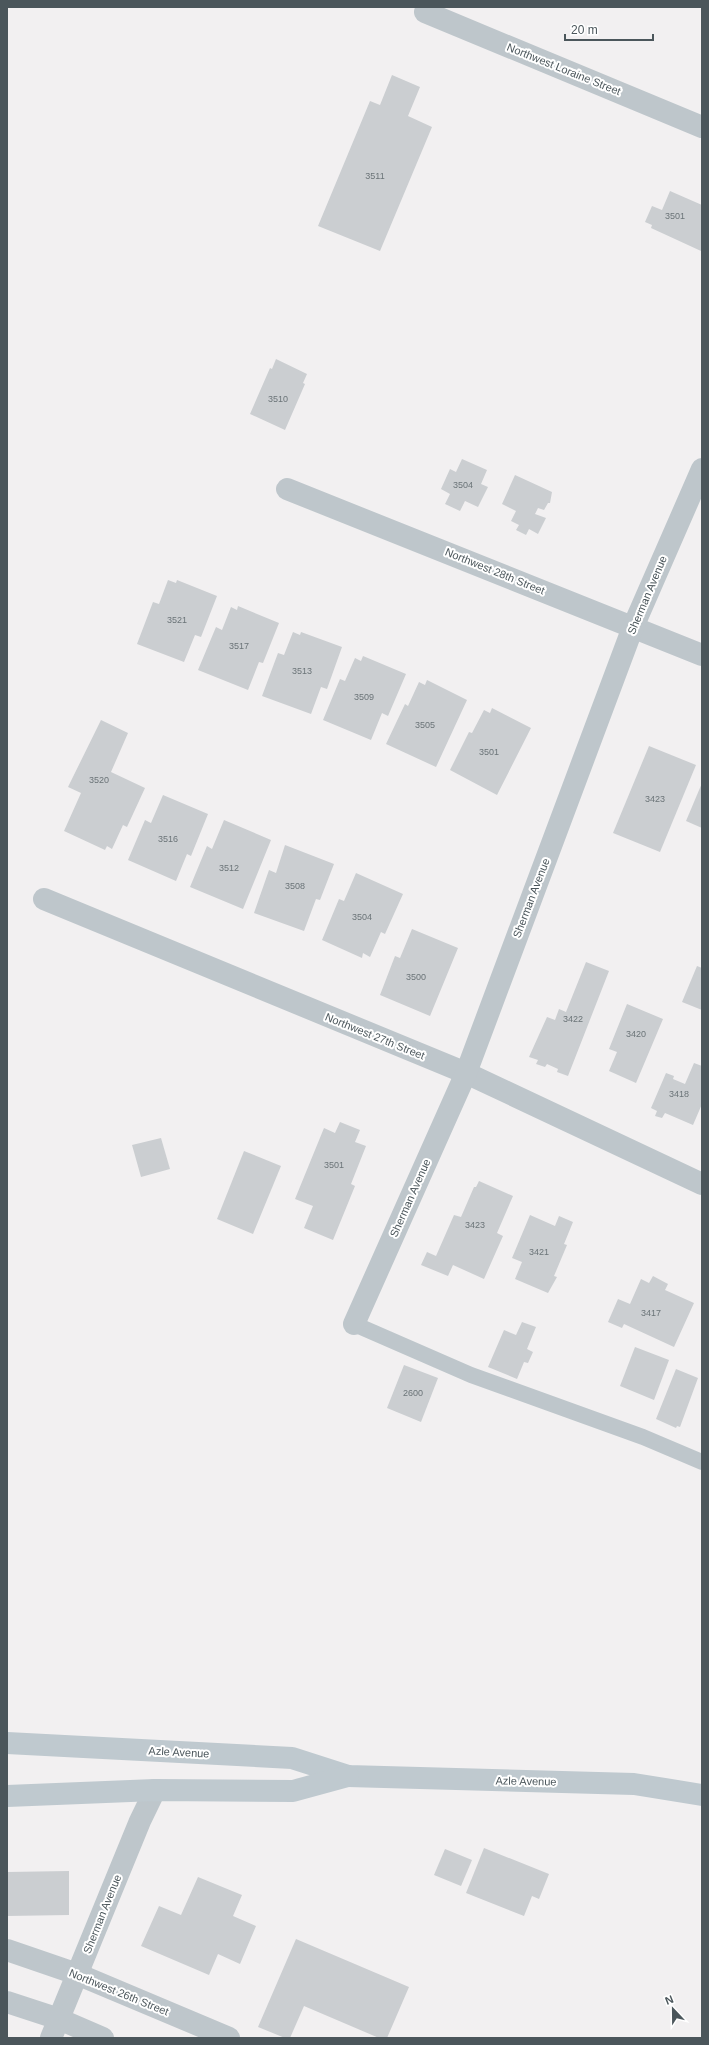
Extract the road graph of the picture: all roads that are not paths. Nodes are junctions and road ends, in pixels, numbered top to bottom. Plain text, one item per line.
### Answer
1 (425, 12) dead end
2 (702, 127) edge
3 (702, 469) edge
4 (287, 488) dead end
5 (633, 627) junction
6 (702, 655) edge
7 (44, 899) dead end
8 (466, 1073) junction
9 (702, 1184) edge
10 (354, 1324) joint
11 (702, 1462) edge
12 (7, 1742) edge
13 (348, 1776) junction
14 (154, 1790) junction
15 (702, 1795) edge
16 (7, 1796) edge
17 (7, 1950) edge
18 (77, 1974) junction
19 (7, 2002) edge
20 (55, 2029) edge
21 (103, 2038) edge
22 (229, 2038) edge

1 - 2 street, Northwest Loraine Street
3 - 5 street, Sherman Avenue
4 - 5 street, Northwest 28th Street
5 - 6 street, Northwest 28th Street
5 - 8 street, Sherman Avenue
7 - 8 street, Northwest 27th Street
8 - 9 street, Northwest 27th Street
8 - 10 street, Sherman Avenue
10 - 11 lane
12 - 13 main road, Azle Avenue
13 - 14 main road, Azle Avenue
13 - 15 main road, Azle Avenue
14 - 16 main road, Azle Avenue
14 - 18 street, Sherman Avenue
17 - 18 street, Northwest 26th Street
18 - 20 street, Sherman Avenue
18 - 22 street, Northwest 26th Street
19 - 20 street
20 - 21 street

